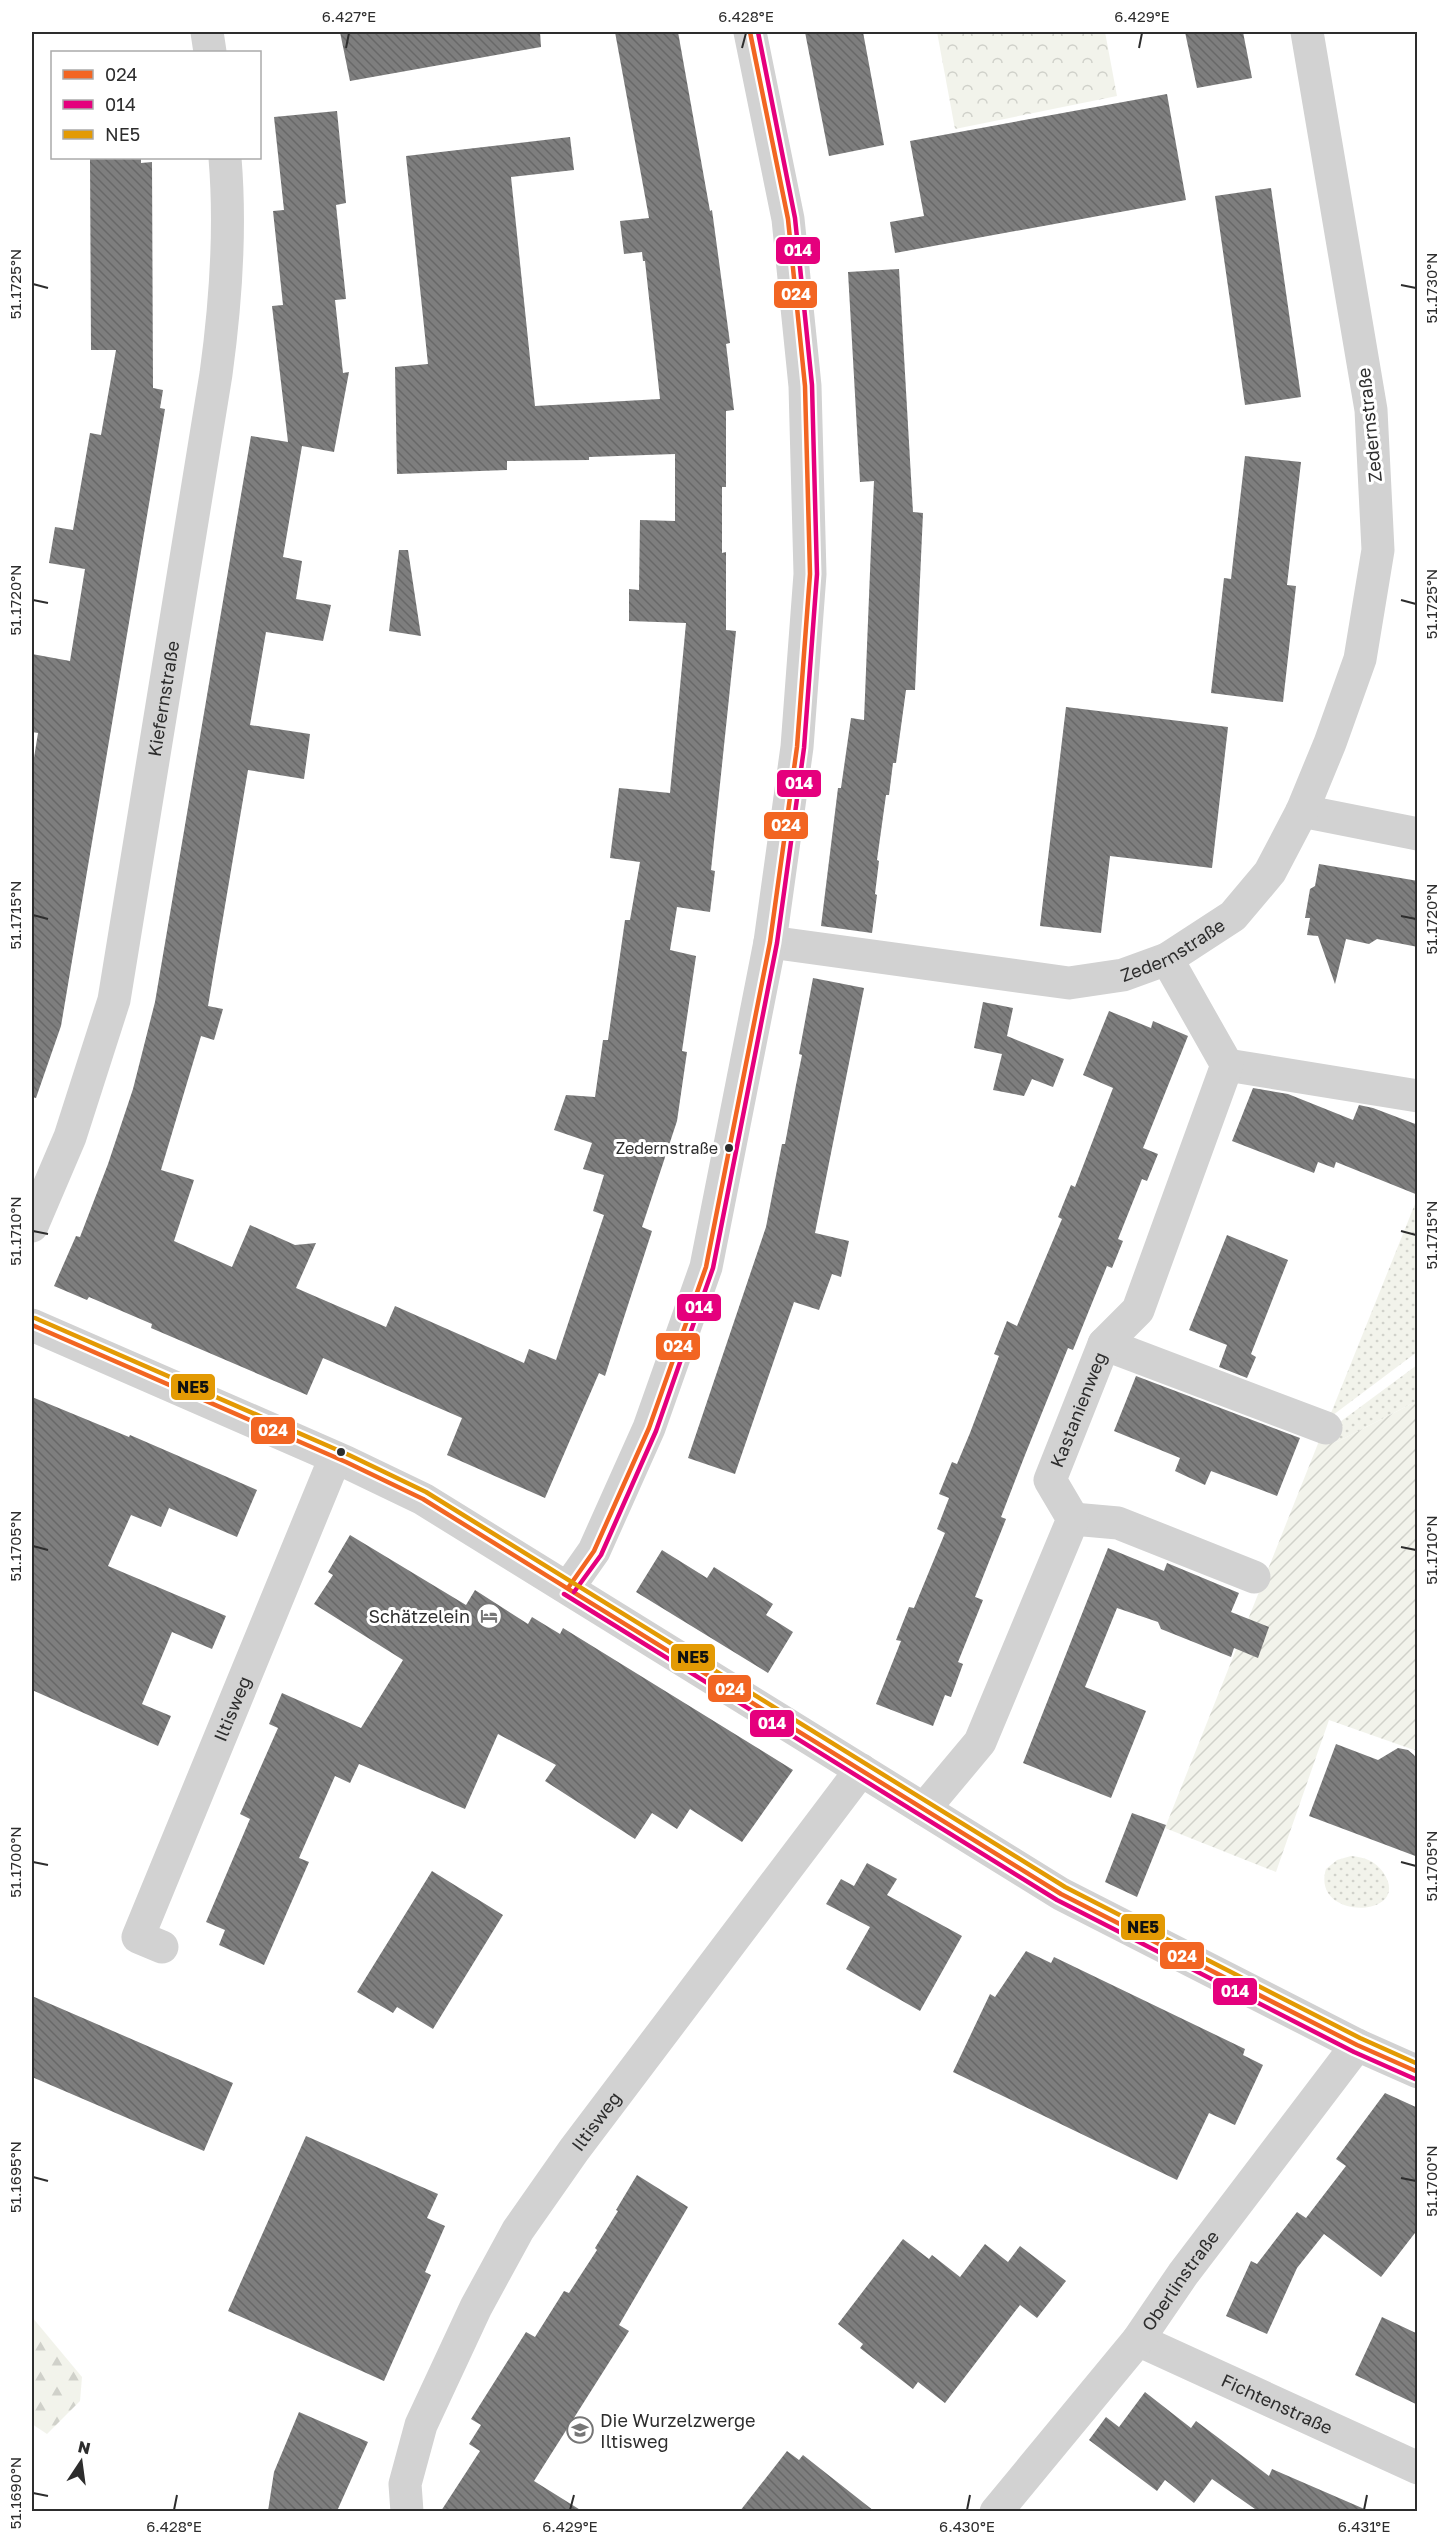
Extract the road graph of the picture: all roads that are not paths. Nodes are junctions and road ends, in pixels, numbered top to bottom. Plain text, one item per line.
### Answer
1 (207, 32) edge
2 (750, 32) edge
3 (1307, 32) edge
4 (210, 51) edge
5 (225, 159) edge
6 (1302, 811) junction
7 (1418, 834) edge
8 (770, 942) junction
9 (1167, 959) junction
10 (1227, 1065) junction
11 (1418, 1096) edge
12 (32, 1226) edge
13 (32, 1325) edge
14 (1104, 1344) junction
15 (1326, 1428) dead end
16 (335, 1458) junction
17 (1073, 1519) junction
18 (1254, 1576) dead end
19 (568, 1588) junction
20 (861, 1770) junction
21 (924, 1809) junction
22 (162, 1947) dead end
23 (1357, 2045) junction
24 (1418, 2072) edge
25 (1138, 2340) junction
26 (1418, 2468) edge
27 (407, 2511) edge
28 (996, 2511) edge

1 - 4 street
2 - 8 street
3 - 6 street, Zedernstraße
5 - 12 street, Kiefernstraße
6 - 7 street
6 - 9 street, Zedernstraße
8 - 9 street, Zedernstraße
8 - 19 street
9 - 10 street
10 - 11 street
10 - 14 street, Kastanienweg
13 - 16 street
14 - 15 street
14 - 17 street, Kastanienweg
16 - 19 street
16 - 22 street, Iltisweg
17 - 18 street
17 - 21 street
19 - 20 street
20 - 21 street
20 - 27 street, Iltisweg
21 - 23 street
23 - 24 street
23 - 25 street, Oberlinstraße
25 - 26 street, Fichtenstraße
25 - 28 street, Oberlinstraße

